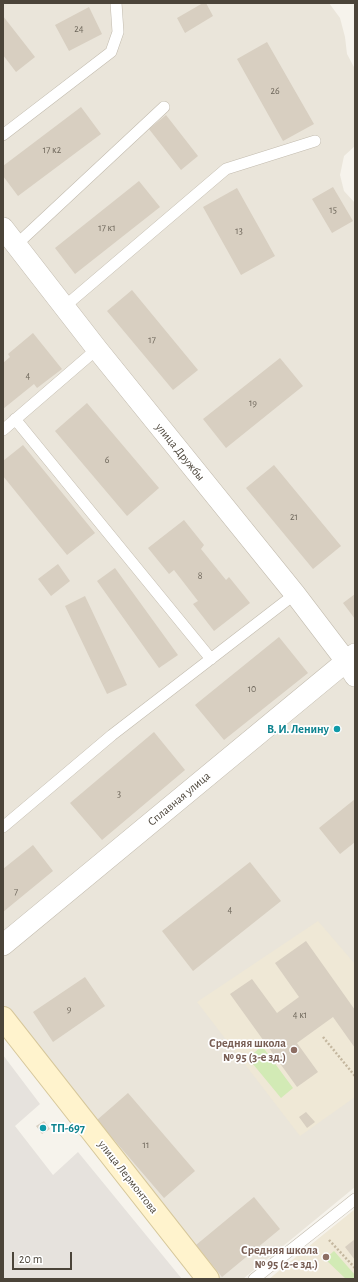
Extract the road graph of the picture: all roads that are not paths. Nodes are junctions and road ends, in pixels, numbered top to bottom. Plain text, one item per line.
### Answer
1 (116, 3) edge
2 (164, 106) dead end
3 (3, 135) edge
4 (315, 141) dead end
5 (3, 228) edge
6 (16, 245) junction
7 (64, 307) junction
8 (97, 349) junction
9 (15, 419) junction
10 (3, 430) edge
11 (295, 594) junction
12 (212, 659) junction
13 (352, 664) edge
14 (3, 827) edge
15 (3, 945) edge
16 (3, 1018) edge
17 (355, 1199) edge
18 (208, 1279) edge
19 (254, 1279) edge

1 - 3 lane
2 - 6 lane
4 - 7 lane
5 - 6 street, улица Дружбы
6 - 7 street, улица Дружбы
7 - 8 street, улица Дружбы
8 - 9 lane
8 - 11 street, улица Дружбы
9 - 10 lane
9 - 12 lane
11 - 12 lane
11 - 13 street, улица Дружбы
12 - 14 lane
13 - 15 street, Сплавная улица
16 - 18 street, улица Лермонтова
17 - 19 lane

